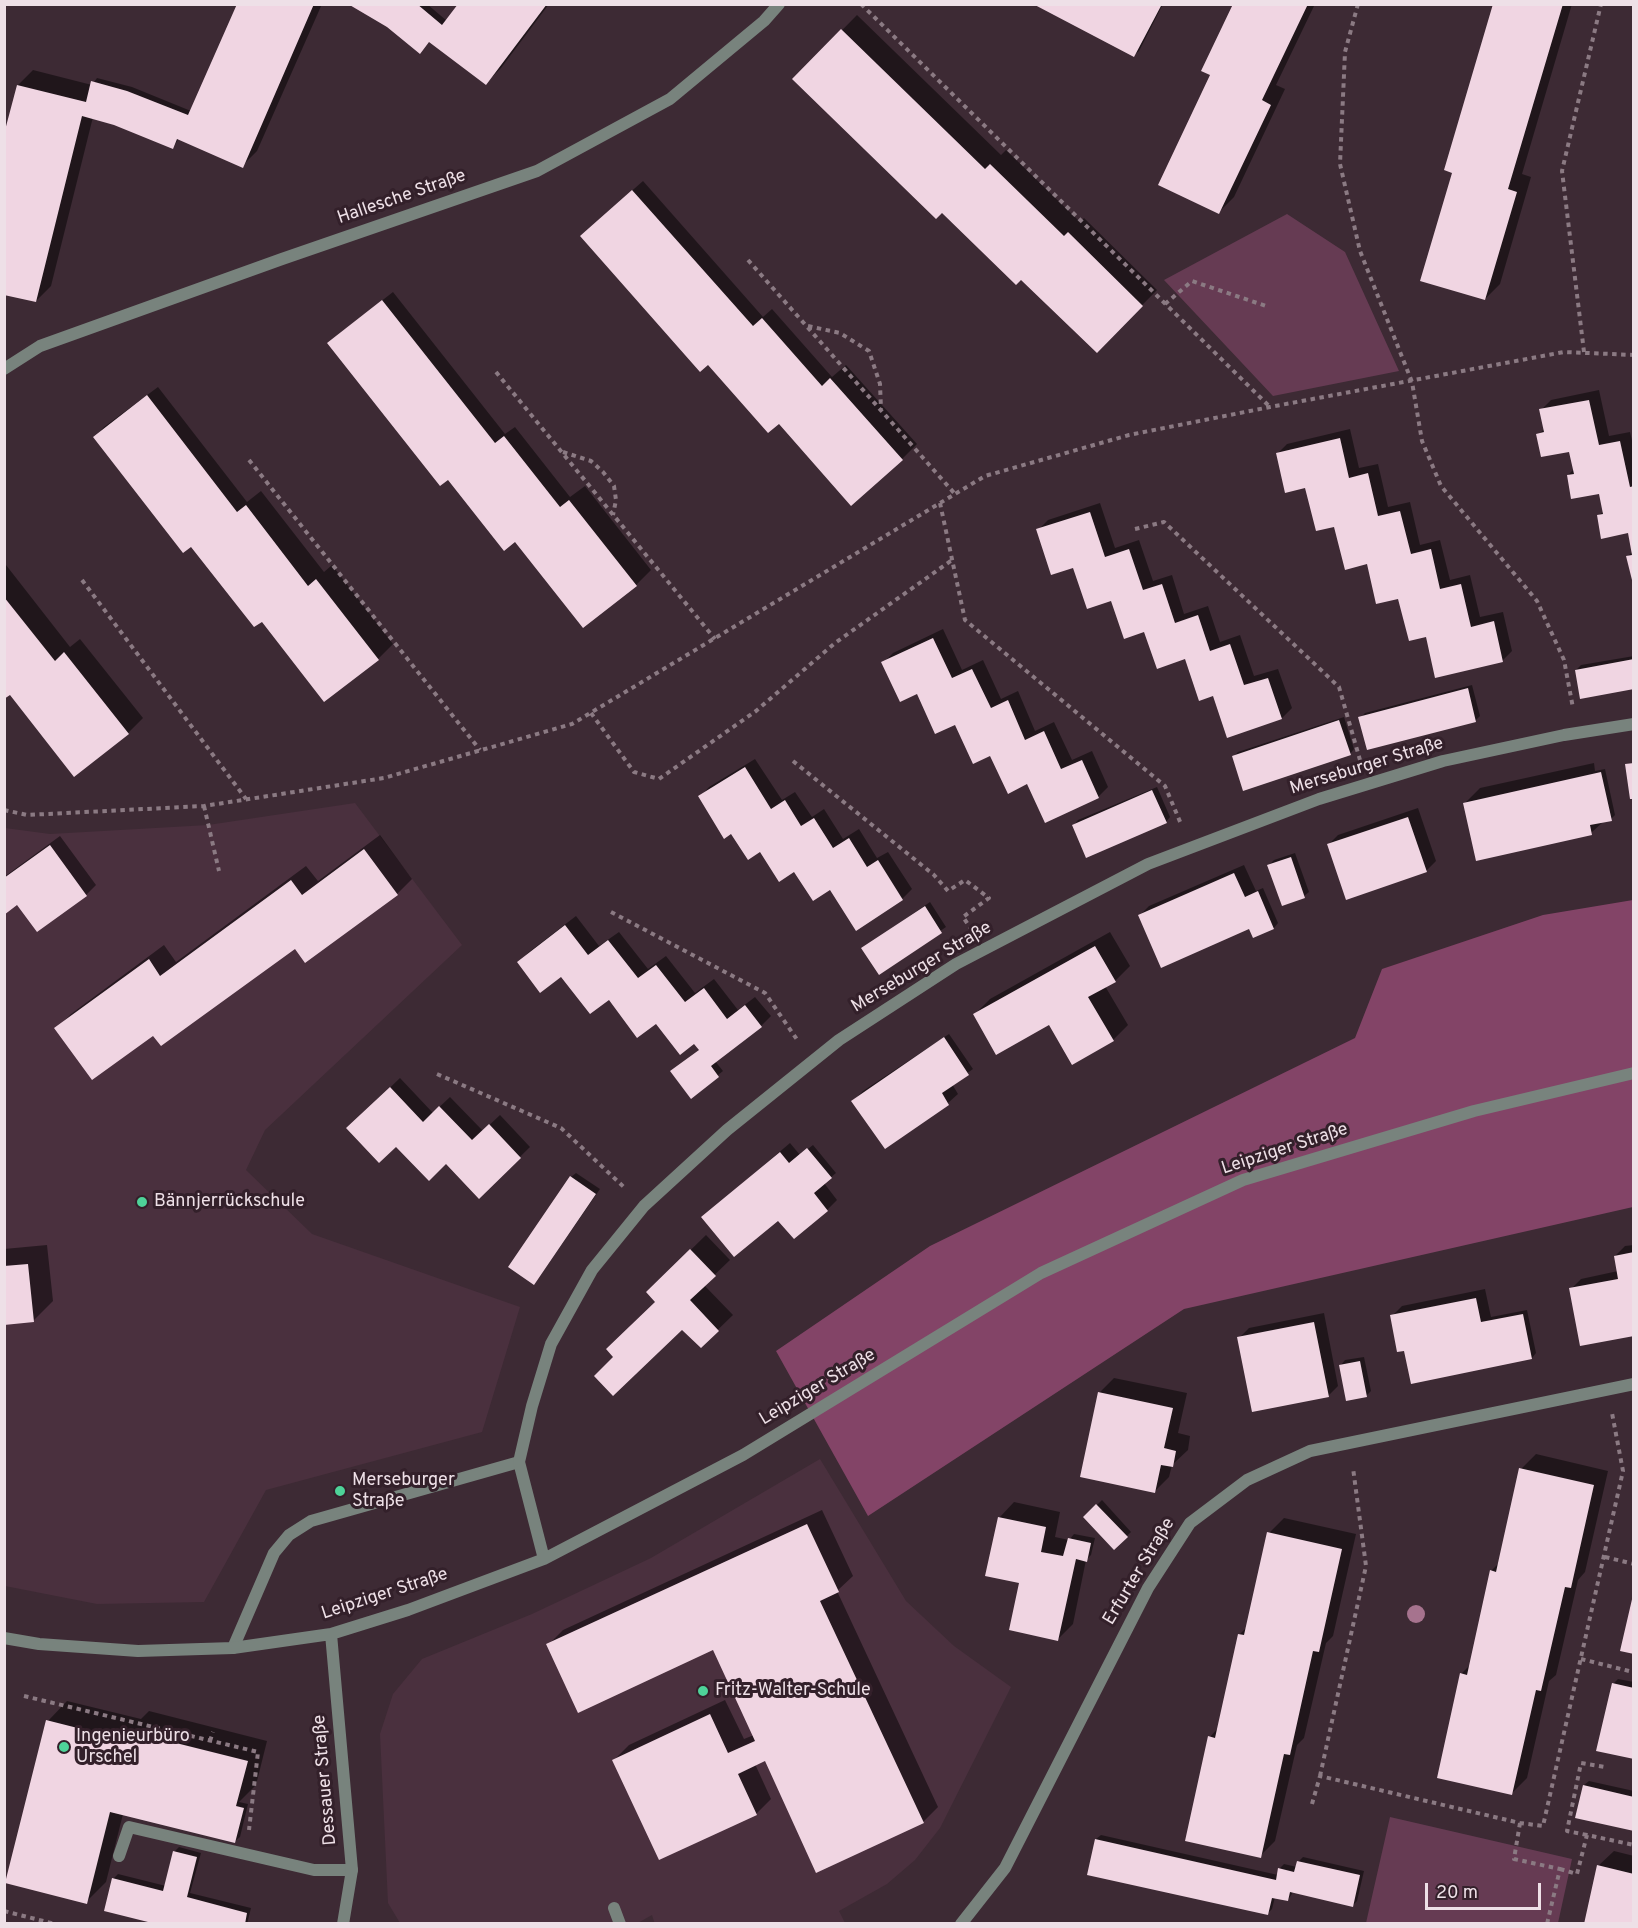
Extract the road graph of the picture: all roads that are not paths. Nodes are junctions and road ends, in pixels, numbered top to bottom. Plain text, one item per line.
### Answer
1 (778, 4) edge
2 (4, 369) edge
3 (1634, 724) edge
4 (1634, 1073) edge
5 (1634, 1384) edge
6 (519, 1462) junction
7 (544, 1559) junction
8 (332, 1634) junction
9 (4, 1638) edge
10 (233, 1648) junction
11 (119, 1856) dead end
12 (352, 1869) junction
13 (614, 1908) dead end
14 (343, 1923) edge
15 (620, 1923) edge
16 (961, 1923) edge

1 - 2 street, Hallesche Straße
3 - 6 street, Merseburger Straße
4 - 7 street, Leipziger Straße
5 - 16 street, Erfurter Straße
6 - 7 street, Merseburger Straße
6 - 10 street
7 - 8 street, Leipziger Straße
8 - 10 street, Leipziger Straße
8 - 12 street, Dessauer Straße
9 - 10 street, Leipziger Straße
11 - 12 street
12 - 14 street, Dessauer Straße
13 - 15 street

